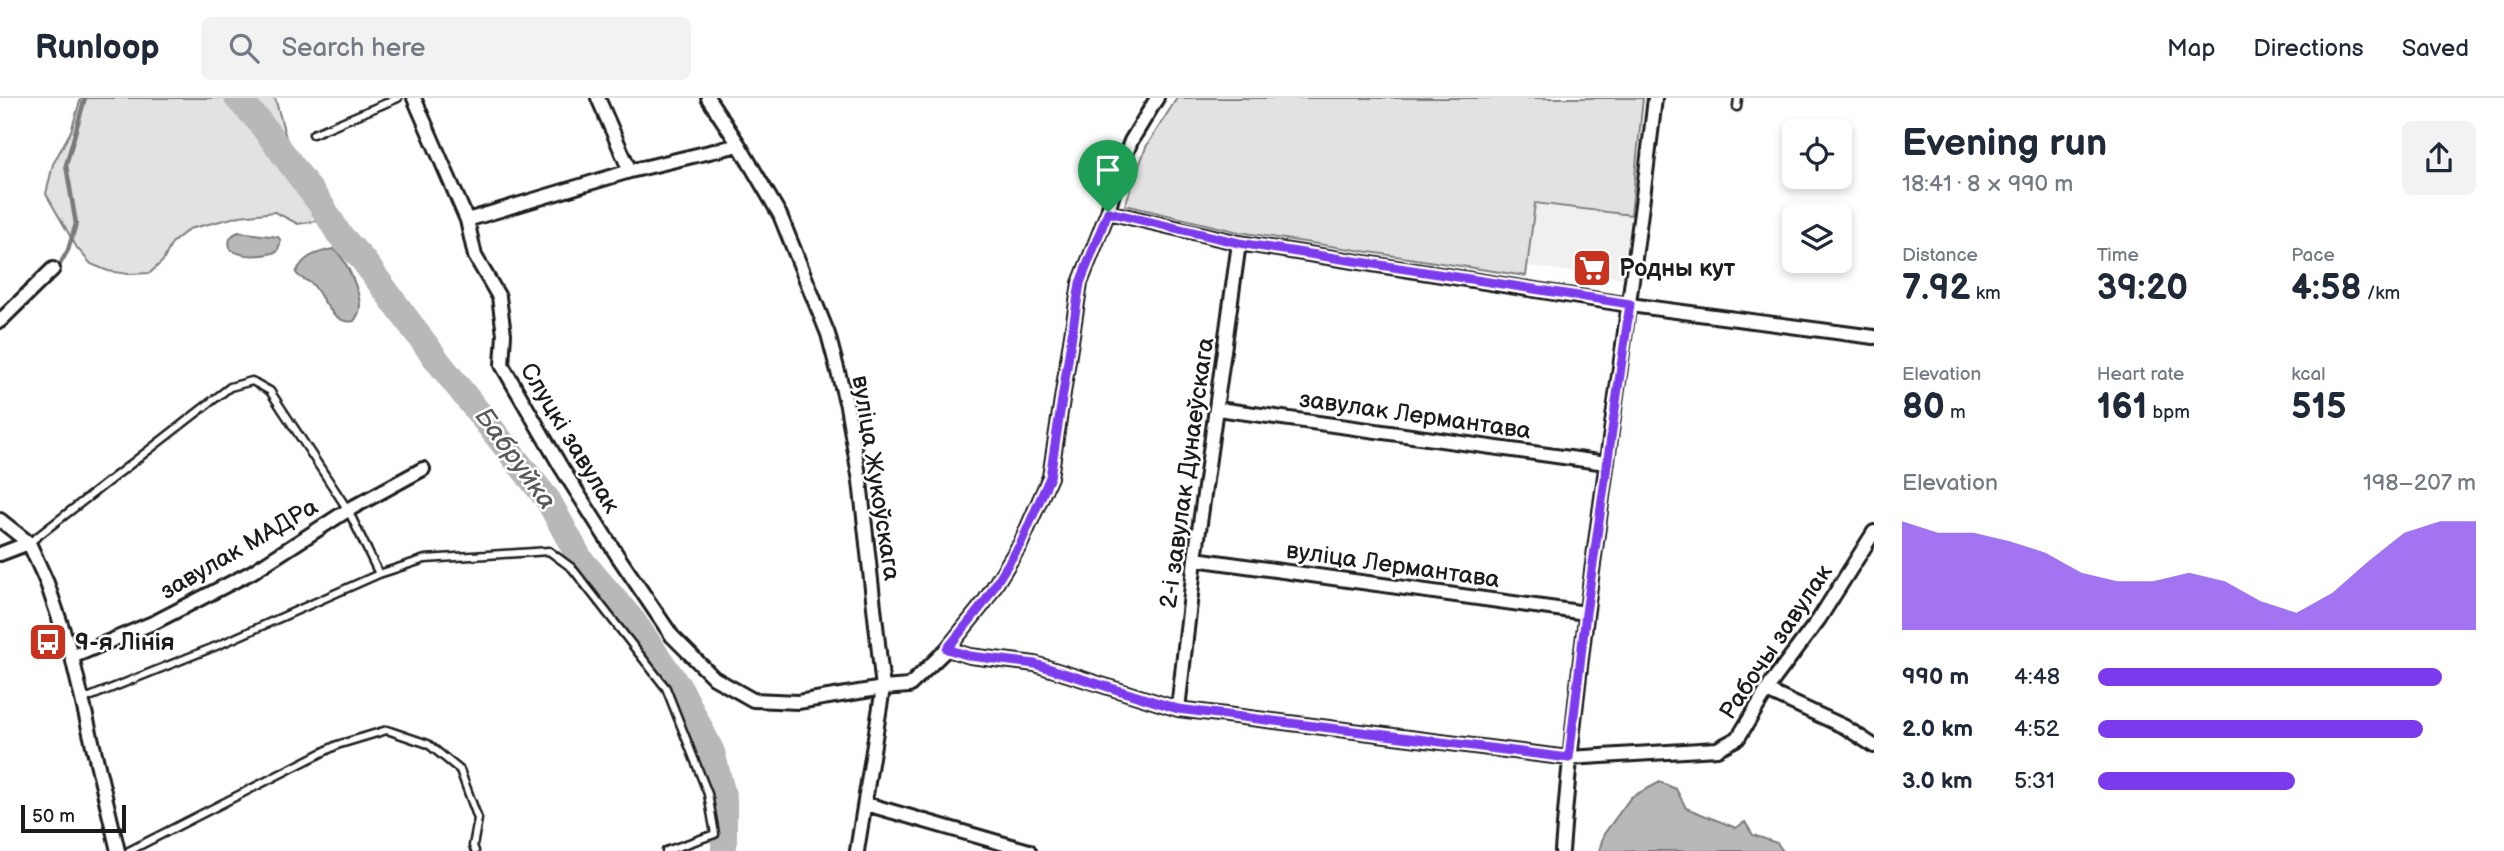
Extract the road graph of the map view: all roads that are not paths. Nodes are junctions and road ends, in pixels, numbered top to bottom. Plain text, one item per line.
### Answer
1 (398, 98) edge
2 (414, 98) edge
3 (598, 98) edge
4 (708, 98) edge
5 (1157, 98) edge
6 (1654, 98) edge
7 (1738, 98) edge
8 (1737, 107) dead end
9 (313, 134) dead end
10 (739, 145) junction
11 (629, 171) junction
12 (1108, 212) junction
13 (467, 220) junction
14 (1239, 243) junction
15 (53, 269) dead end
16 (1630, 304) junction
17 (0, 321) edge
18 (1874, 337) edge
19 (1218, 409) junction
20 (1606, 463) junction
21 (423, 469) dead end
22 (348, 510) junction
23 (0, 520) edge
24 (1874, 532) edge
25 (29, 543) junction
26 (0, 554) edge
27 (1195, 559) junction
28 (379, 574) junction
29 (1586, 613) junction
30 (947, 649) junction
31 (72, 657) junction
32 (883, 688) junction
33 (1767, 691) junction
34 (82, 700) junction
35 (1178, 709) junction
36 (1874, 746) edge
37 (1569, 758) junction
38 (866, 804) junction
39 (118, 851) edge
40 (129, 851) edge
41 (475, 851) edge
42 (666, 851) edge
43 (857, 851) edge
44 (1029, 851) edge
45 (1562, 851) edge

1 - 9 lane
2 - 13 street, Слуцкі завулак
3 - 11 street
4 - 10 street, вуліца Жукоўскага
5 - 12 street, Слуцкі завулак
6 - 16 street
7 - 8 lane
10 - 11 street
10 - 32 street, вуліца Жукоўскага
11 - 13 street
12 - 14 street
12 - 30 street, Слуцкі завулак
13 - 32 street, Слуцкі завулак
14 - 16 street
14 - 19 street, 2-і завулак Дунаеўскага
15 - 17 street
16 - 18 street
16 - 20 street
19 - 20 street, завулак Лермантава
19 - 27 street, 2-і завулак Дунаеўскага
20 - 29 street
21 - 22 street, завулак МАДРа
22 - 25 lane
22 - 28 lane
22 - 31 street, завулак МАДРа
23 - 25 street
24 - 33 street, Рабочы завулак
25 - 26 street
25 - 31 street
27 - 29 street, вуліца Лермантава
27 - 35 street, 2-і завулак Дунаеўскага
28 - 34 lane
28 - 42 lane
29 - 37 street
30 - 32 street, Слуцкі завулак
30 - 35 street, Рабочы завулак
31 - 34 street
32 - 38 street, вуліца Жукоўскага
33 - 36 street
33 - 37 street, Рабочы завулак
34 - 39 street
35 - 37 street, Рабочы завулак
37 - 45 street
38 - 43 street, вуліца Жукоўскага
38 - 44 street
40 - 41 lane

